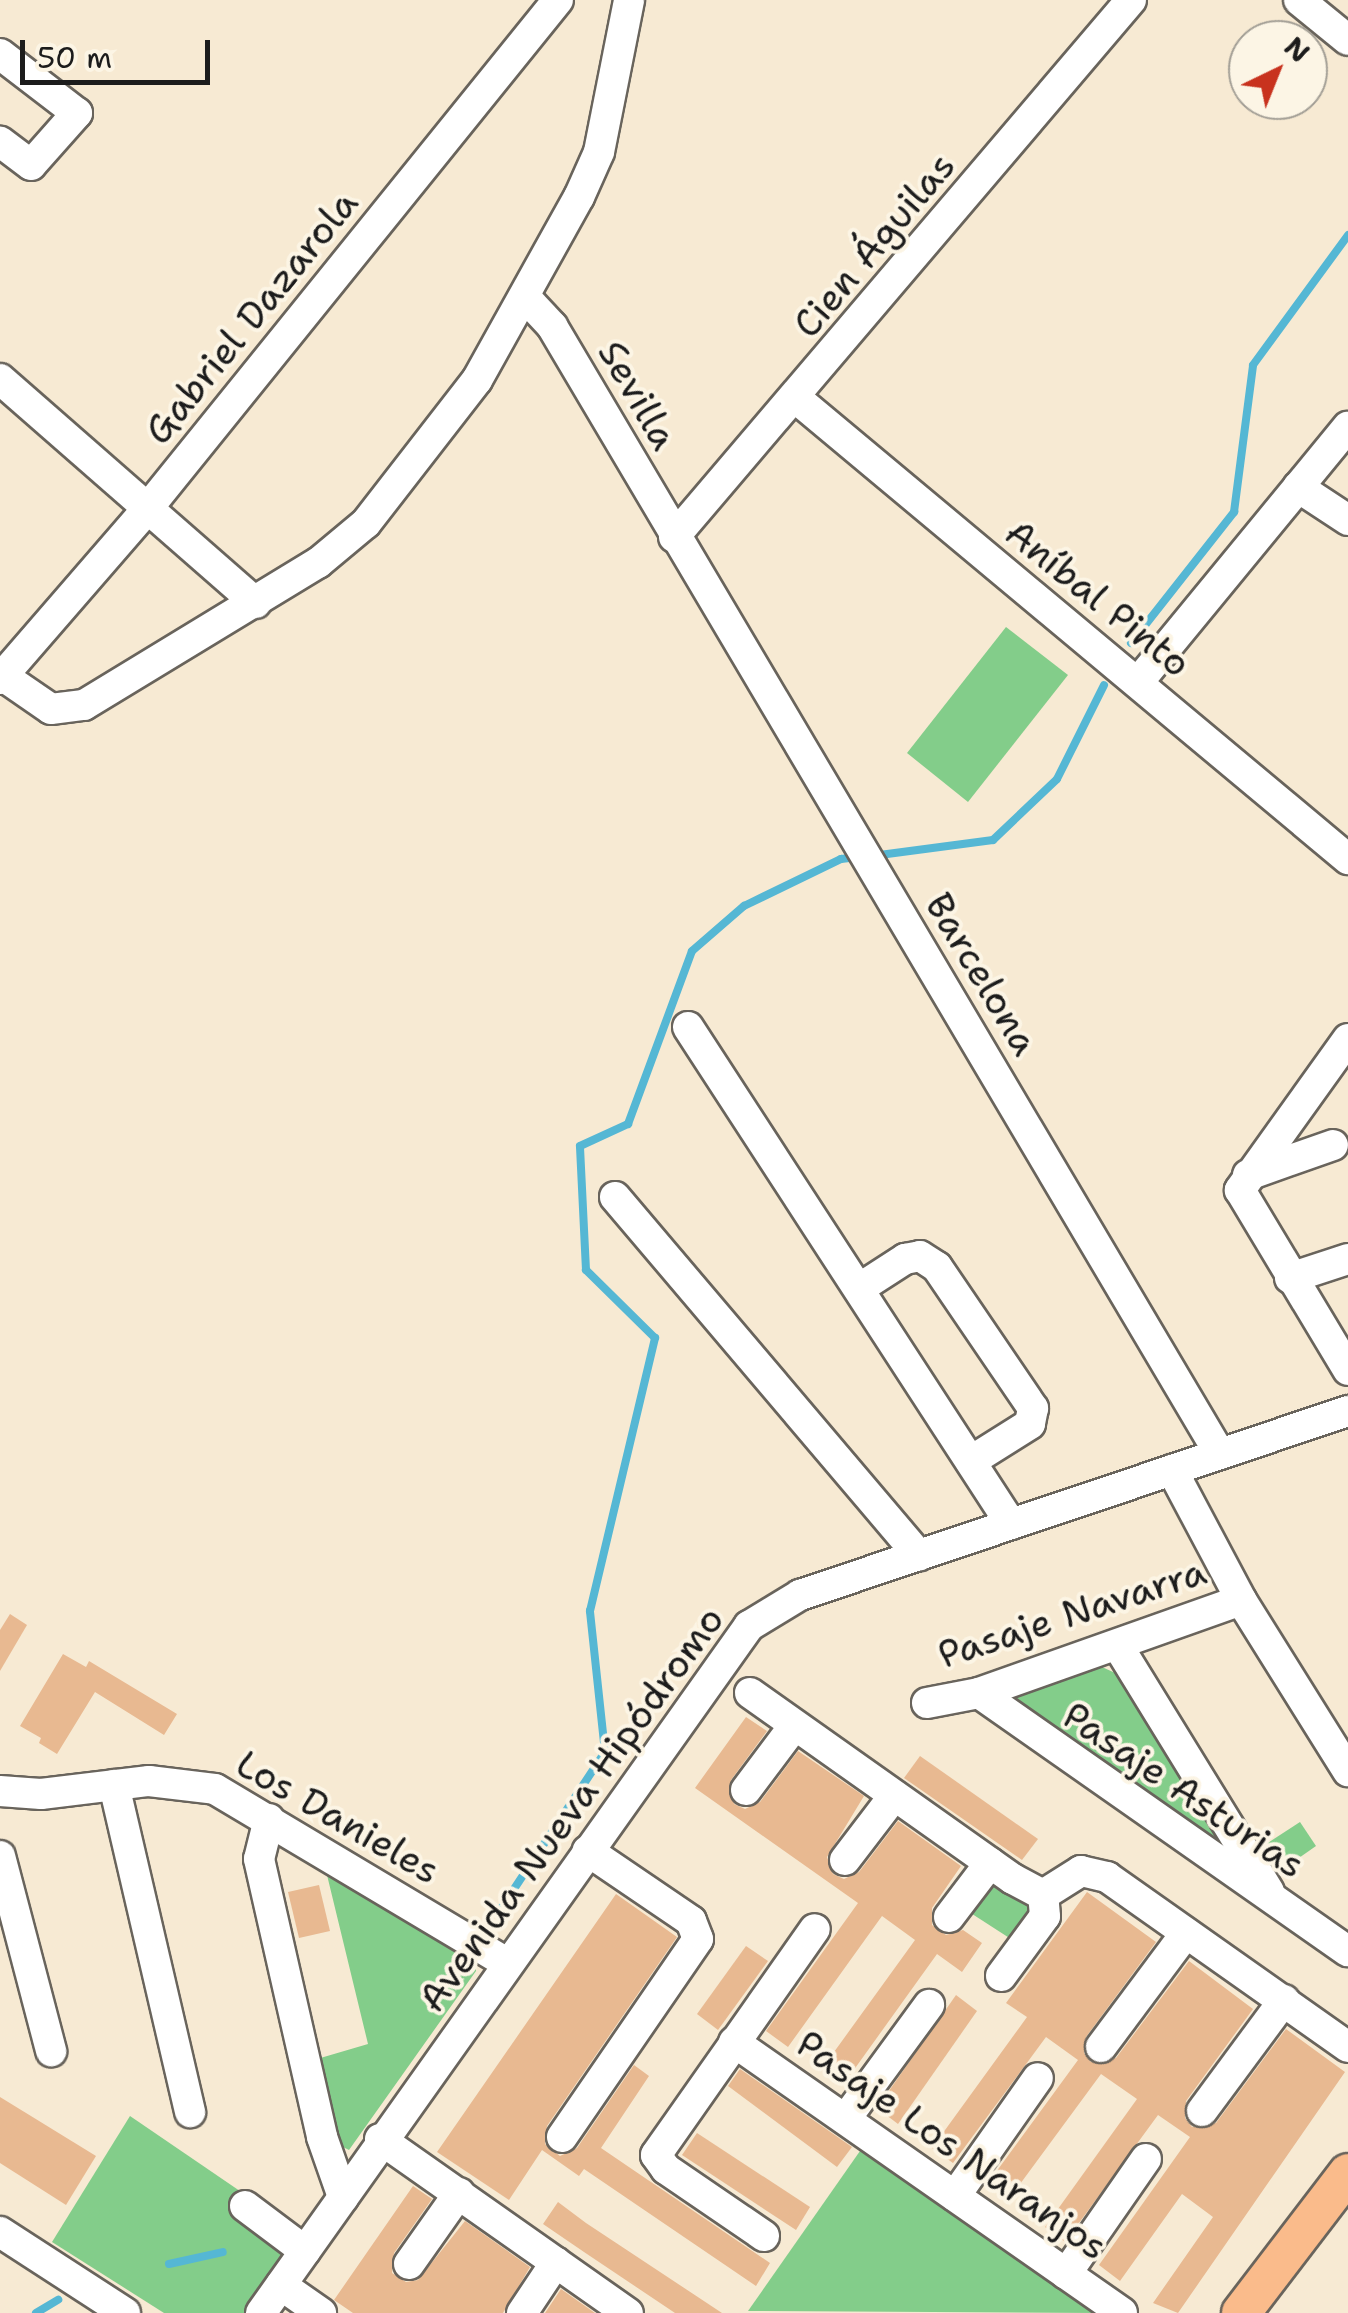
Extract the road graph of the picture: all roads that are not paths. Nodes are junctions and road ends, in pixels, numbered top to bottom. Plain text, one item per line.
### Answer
1 (628, 0) edge
2 (1131, 0) edge
3 (1299, 0) edge
4 (541, 6) edge
5 (1348, 40) edge
6 (0, 54) edge
7 (0, 142) edge
8 (525, 297) junction
9 (0, 379) edge
10 (796, 399) junction
11 (1348, 427) edge
12 (1298, 488) junction
13 (147, 509) junction
14 (1348, 520) edge
15 (674, 537) junction
16 (256, 603) junction
17 (1, 678) edge
18 (1139, 681) junction
19 (1348, 859) edge
20 (688, 1027) dead end
21 (1348, 1039) edge
22 (1333, 1145) dead end
23 (1248, 1174) junction
24 (616, 1196) dead end
25 (1348, 1260) edge
26 (1290, 1278) junction
27 (860, 1288) junction
28 (1348, 1370) edge
29 (1348, 1411) edge
30 (1220, 1454) junction
31 (971, 1461) junction
32 (1172, 1470) junction
33 (1011, 1524) junction
34 (918, 1556) junction
35 (1241, 1600) junction
36 (1118, 1646) junction
37 (750, 1693) dead end
38 (979, 1693) junction
39 (928, 1703) dead end
40 (794, 1726) junction
41 (1348, 1771) edge
42 (114, 1785) junction
43 (0, 1790) edge
44 (746, 1790) dead end
45 (894, 1796) junction
46 (269, 1820) junction
47 (588, 1851) junction
48 (0, 1856) edge
49 (845, 1860) dead end
50 (990, 1862) junction
51 (1043, 1895) junction
52 (1276, 1902) junction
53 (949, 1917) dead end
54 (815, 1929) dead end
55 (1186, 1933) junction
56 (1348, 1951) edge
57 (505, 1962) junction
58 (1001, 1976) dead end
59 (1284, 2000) junction
60 (929, 2005) dead end
61 (734, 2042) junction
62 (1348, 2046) edge
63 (1101, 2047) dead end
64 (50, 2051) dead end
65 (1038, 2078) dead end
66 (1202, 2111) dead end
67 (190, 2112) dead end
68 (847, 2117) junction
69 (562, 2137) dead end
70 (380, 2139) junction
71 (1146, 2159) dead end
72 (1348, 2173) edge
73 (460, 2193) junction
74 (955, 2196) junction
75 (343, 2197) junction
76 (245, 2206) dead end
77 (0, 2232) edge
78 (764, 2236) dead end
79 (305, 2251) junction
80 (556, 2262) junction
81 (409, 2264) dead end
82 (1066, 2274) junction
83 (282, 2285) junction
84 (125, 2313) edge
85 (262, 2313) edge
86 (321, 2313) edge
87 (522, 2313) edge
88 (628, 2313) edge
89 (1122, 2313) edge
90 (1241, 2313) edge

1 - 8 street
2 - 10 street, Cien Águilas
3 - 5 street
4 - 13 street, Gabriel Dazarola
6 - 7 street
8 - 15 street, Sevilla
8 - 16 street
9 - 13 street
10 - 15 street, Cien Águilas
10 - 18 street, Aníbal Pinto
11 - 12 street
12 - 14 street
12 - 18 street
13 - 16 street
13 - 17 street, Gabriel Dazarola
15 - 30 street, Barcelona
16 - 17 street
18 - 19 street, Aníbal Pinto
20 - 27 street
21 - 23 street
22 - 23 street
23 - 26 street
24 - 34 street
25 - 26 street
26 - 28 street
27 - 31 street
27 - 31 street
29 - 30 street, Avenida Nueva Hipódromo
30 - 32 street, Avenida Nueva Hipódromo
31 - 33 street
32 - 33 street, Avenida Nueva Hipódromo
32 - 35 street
33 - 34 street, Avenida Nueva Hipódromo
34 - 47 street, Avenida Nueva Hipódromo
35 - 36 street, Pasaje Navarra
35 - 41 street
36 - 38 street, Pasaje Navarra
36 - 52 street
37 - 40 street
38 - 39 street, Pasaje Navarra
38 - 52 street, Pasaje Asturias
40 - 44 street
40 - 45 street
42 - 43 street, Los Danieles
42 - 46 street, Los Danieles
42 - 67 street
45 - 49 street
45 - 50 street
46 - 57 street, Los Danieles
46 - 75 street
47 - 57 street, Avenida Nueva Hipódromo
47 - 69 street
48 - 64 street
50 - 51 street
50 - 53 street
51 - 55 street
51 - 58 street
52 - 56 street, Pasaje Asturias
54 - 61 street
55 - 59 street
55 - 63 street
57 - 70 street, Avenida Nueva Hipódromo
59 - 62 street
59 - 66 street
60 - 68 street
61 - 68 street, Pasaje Los Naranjos
61 - 78 street
65 - 74 street
68 - 74 street, Pasaje Los Naranjos
70 - 73 street
70 - 75 street, Avenida Nueva Hipódromo
71 - 82 street
72 - 90 main road
73 - 80 street
73 - 81 street
74 - 82 street, Pasaje Los Naranjos
75 - 79 street, Avenida Nueva Hipódromo
76 - 79 street
77 - 84 street
79 - 83 street, Avenida Nueva Hipódromo
80 - 87 street
80 - 88 street
82 - 89 street, Pasaje Los Naranjos
83 - 85 street, Avenida Nueva Hipódromo
83 - 86 street

